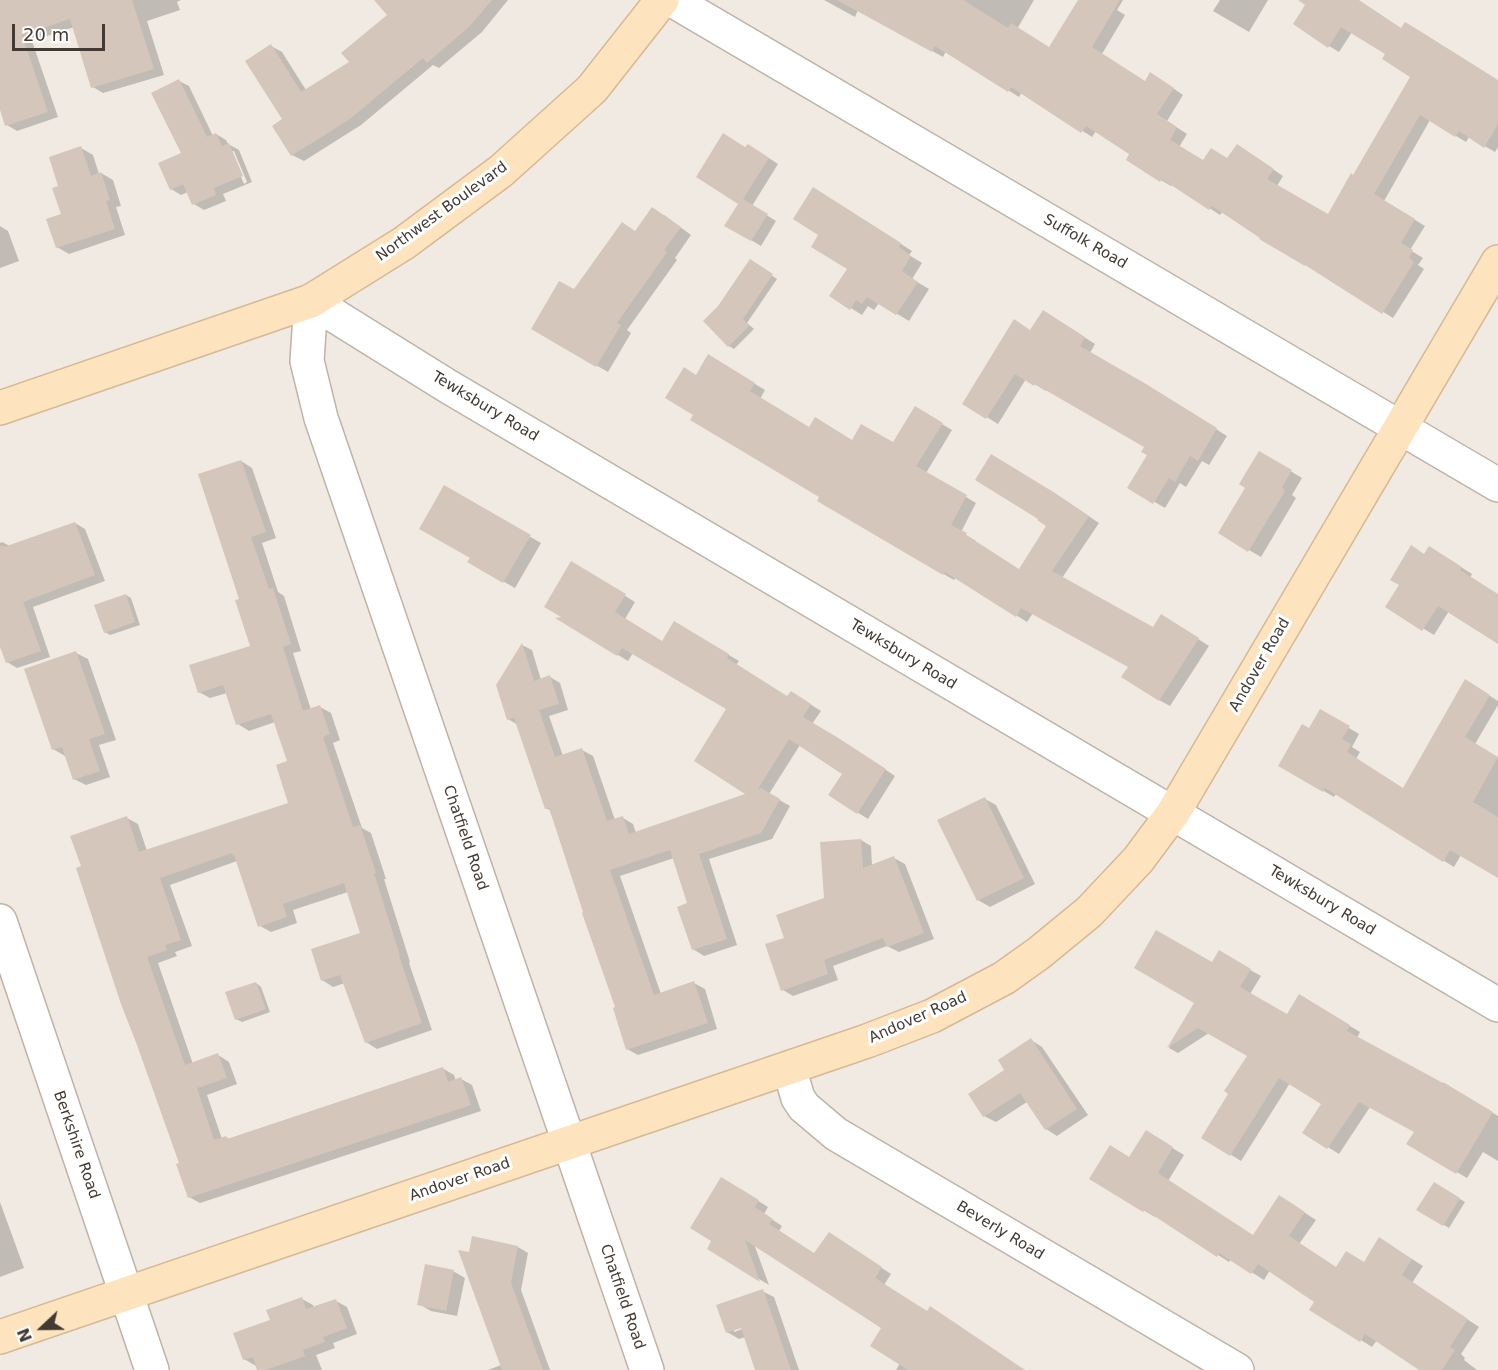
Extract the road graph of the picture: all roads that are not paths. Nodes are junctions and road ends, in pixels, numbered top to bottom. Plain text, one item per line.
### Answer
1 (662, 0) edge
2 (672, 0) edge
3 (1498, 261) edge
4 (311, 301) junction
5 (0, 408) edge
6 (1401, 427) junction
7 (1498, 485) edge
8 (1173, 813) junction
9 (0, 921) edge
10 (1498, 1005) edge
11 (789, 1068) junction
12 (569, 1143) junction
13 (126, 1295) junction
14 (0, 1337) edge
15 (152, 1370) edge
16 (647, 1370) edge
17 (1237, 1370) edge

1 - 4 street, Northwest Boulevard
2 - 6 street, Suffolk Road
3 - 6 street, Andover Road
4 - 5 street, Northwest Boulevard
4 - 8 street, Tewksbury Road
4 - 12 street, Chatfield Road
6 - 7 street, Suffolk Road
6 - 8 street, Andover Road
8 - 10 street, Tewksbury Road
8 - 11 street, Andover Road
9 - 13 street, Berkshire Road
11 - 12 street, Andover Road
11 - 17 street, Beverly Road
12 - 13 street, Andover Road
12 - 16 street, Chatfield Road
13 - 14 street, Andover Road
13 - 15 street, Berkshire Road

